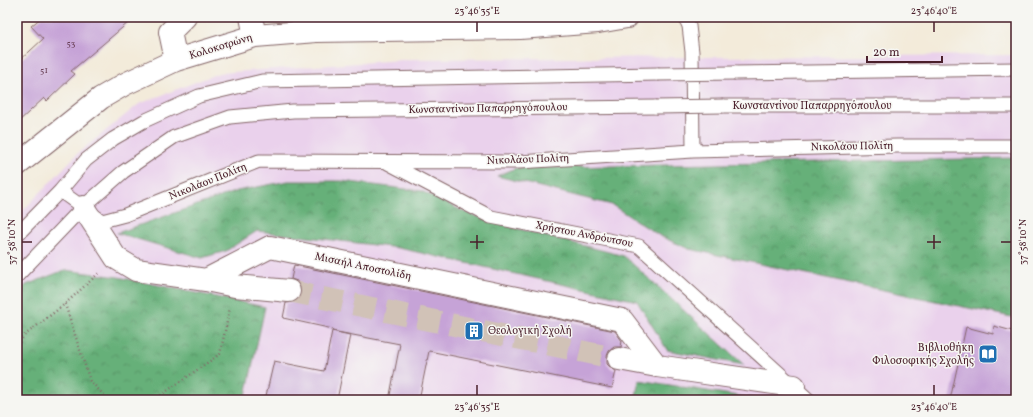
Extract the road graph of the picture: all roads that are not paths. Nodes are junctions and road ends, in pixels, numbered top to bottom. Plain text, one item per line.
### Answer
1 (185, 17) edge
2 (627, 17) edge
3 (685, 17) edge
4 (519, 23) edge
5 (253, 26) edge
6 (176, 60) junction
7 (1016, 69) edge
8 (1016, 106) edge
9 (1016, 146) edge
10 (693, 151) junction
11 (385, 162) junction
12 (17, 165) edge
13 (60, 191) junction
14 (83, 207) junction
15 (17, 235) edge
16 (17, 276) edge
17 (206, 280) junction
18 (289, 291) tunnel mouth
19 (618, 359) tunnel mouth
20 (657, 366) junction
21 (802, 393) edge

1 - 6 street, Κολοκοτρώνη
2 - 4 street, Κολοκοτρώνη
3 - 10 lane
4 - 5 street, Κολοκοτρώνη
5 - 6 street, Κολοκοτρώνη
6 - 12 street, Κολοκοτρώνη
7 - 13 lane, bridge
8 - 14 lane, Κωνσταντίνου Παπαρρηγόπουλου, bridge
9 - 10 lane, Νικολάου Πολίτη
10 - 11 lane, Νικολάου Πολίτη
11 - 14 lane, Νικολάου Πολίτη
11 - 21 lane, Χρήστου Ανδρόυτσου
13 - 14 lane, Νικολάου Πολίτη
13 - 15 lane
14 - 16 lane, Κωνσταντίνου Παπαρρηγόπουλου
14 - 17 street
17 - 18 street
17 - 20 street, Μισαήλ Αποστολίδη
19 - 20 street
20 - 21 street

